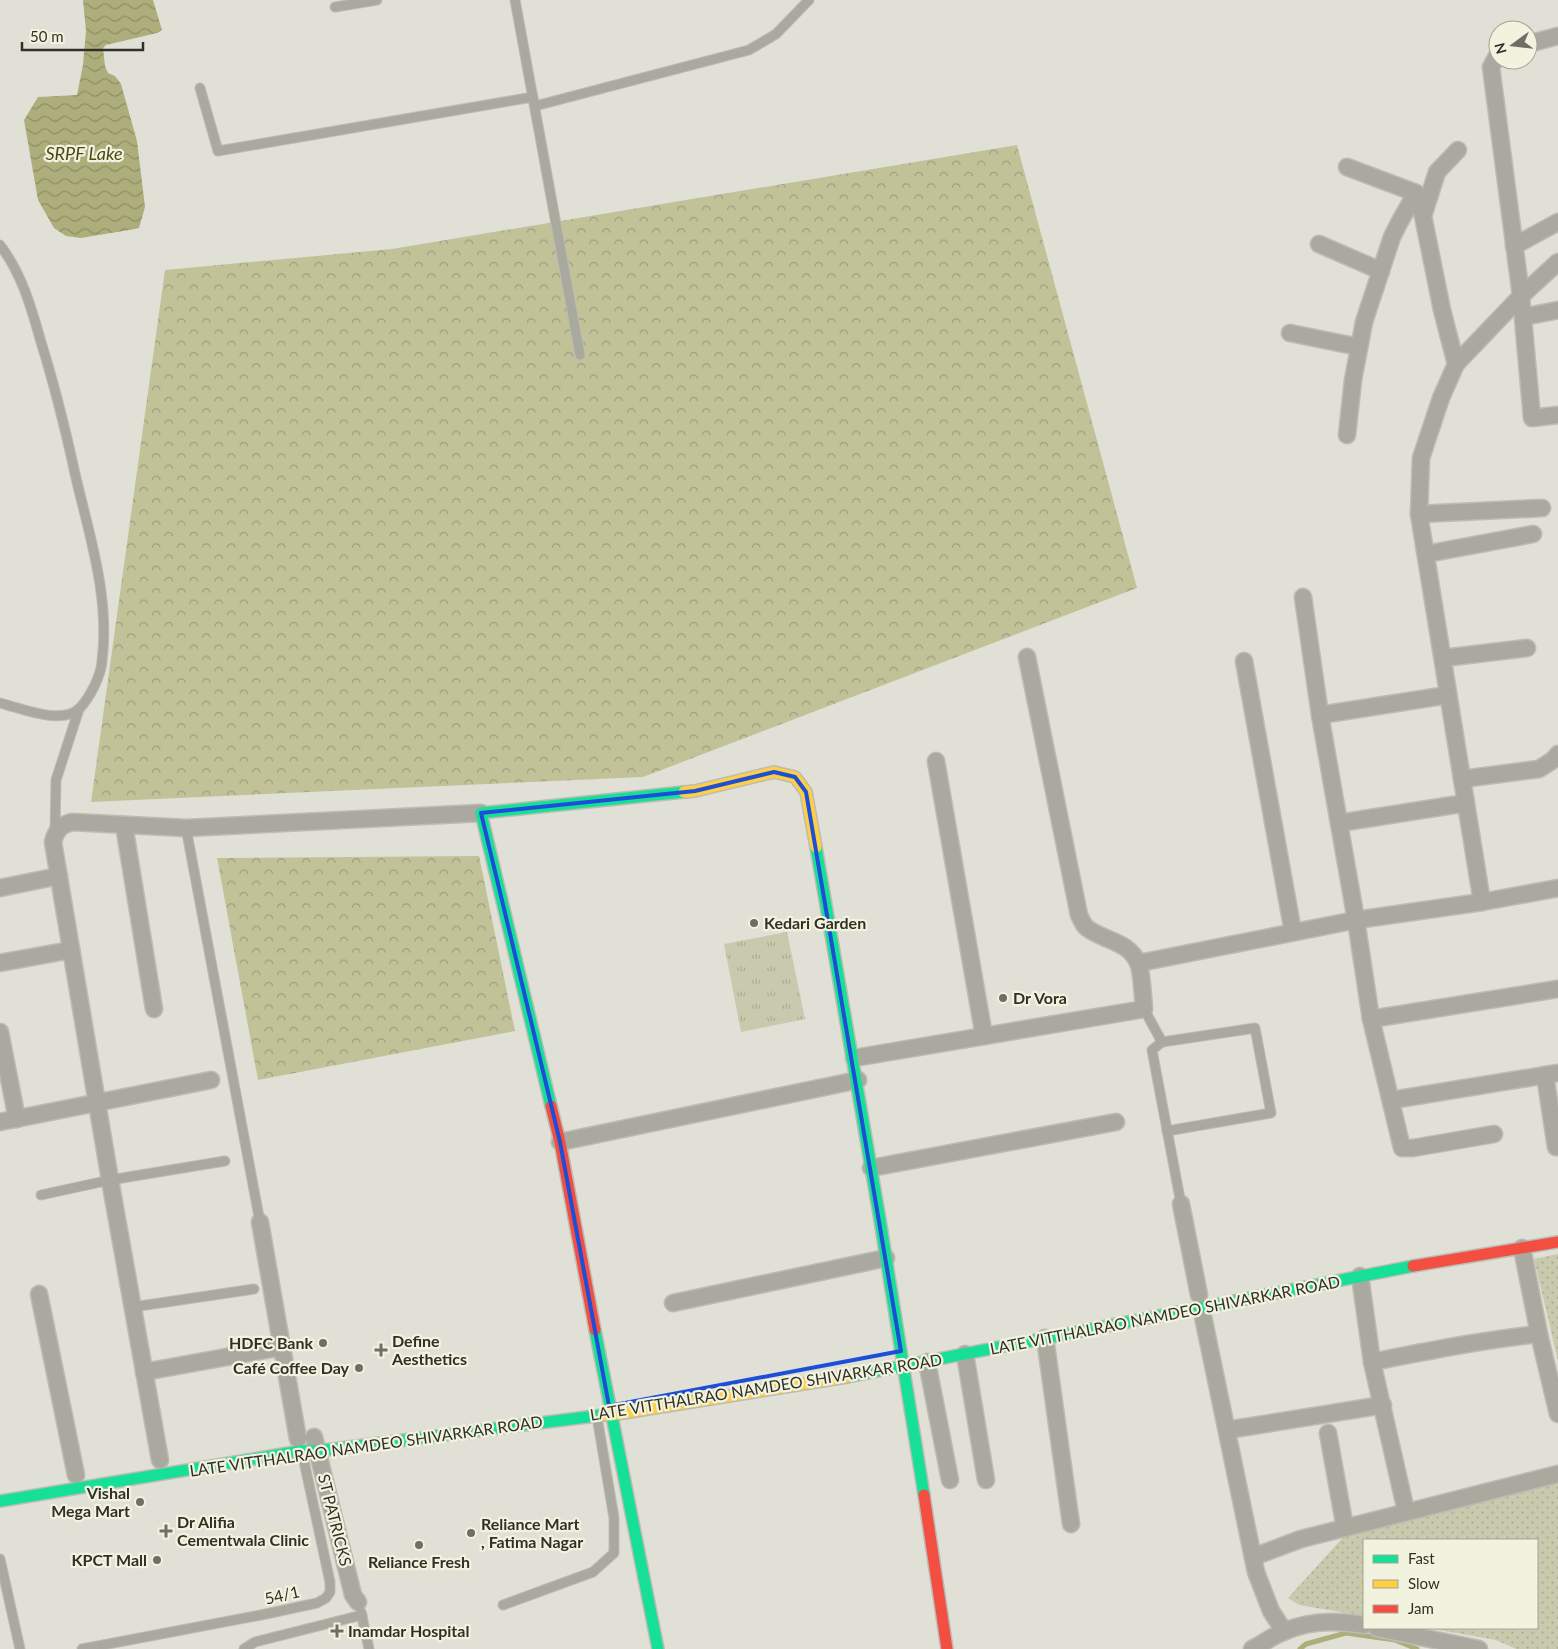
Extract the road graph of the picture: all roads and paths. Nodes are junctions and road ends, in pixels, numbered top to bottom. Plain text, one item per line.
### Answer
1 (377, 0) edge
2 (515, 0) edge
3 (809, 0) edge
4 (801, 4) edge
5 (335, 7) dead end
6 (1558, 36) edge
7 (1538, 41) edge
8 (1492, 70) edge
9 (200, 88) dead end
10 (534, 102) junction
11 (1458, 150) dead end
12 (1347, 167) dead end
13 (1416, 193) junction
14 (1423, 216) junction
15 (1558, 222) edge
16 (0, 244) edge
17 (1319, 244) dead end
18 (1514, 246) junction
19 (1558, 262) edge
20 (1381, 271) junction
21 (1521, 296) junction
22 (1558, 310) edge
23 (1523, 317) junction
24 (1290, 333) dead end
25 (1359, 348) junction
26 (580, 355) dead end
27 (1456, 364) junction
28 (1558, 415) edge
29 (1347, 435) dead end
30 (1542, 508) dead end
31 (1419, 514) junction
32 (1533, 534) dead end
33 (1426, 554) junction
34 (1303, 597) dead end
35 (1527, 648) dead end
36 (1027, 657) dead end
37 (1443, 658) junction
38 (1244, 661) dead end
39 (1448, 695) junction
40 (0, 703) edge
41 (79, 709) junction
42 (1320, 714) junction
43 (1558, 754) edge
44 (936, 761) dead end
45 (1462, 779) junction
46 (1466, 802) junction
47 (481, 813) junction
48 (1339, 823) junction
49 (124, 824) junction
50 (186, 828) junction
51 (55, 833) junction
52 (59, 876) junction
53 (0, 888) edge
54 (1558, 888) edge
55 (1482, 902) junction
56 (1356, 920) junction
57 (1293, 932) junction
58 (71, 950) junction
59 (0, 963) edge
60 (1139, 963) junction
61 (1558, 989) edge
62 (154, 1009) dead end
63 (1144, 1010) junction
64 (1371, 1019) junction
65 (0, 1032) edge
66 (984, 1036) junction
67 (1162, 1042) junction
68 (854, 1058) junction
69 (1551, 1074) edge
70 (211, 1080) dead end
71 (858, 1080) junction
72 (1392, 1100) junction
73 (96, 1103) junction
74 (17, 1119) junction
75 (0, 1122) edge
76 (1116, 1122) dead end
77 (1167, 1131) junction
78 (1494, 1134) dead end
79 (560, 1142) junction
80 (1556, 1147) dead end
81 (225, 1161) dead end
82 (871, 1168) junction
83 (110, 1180) junction
84 (41, 1195) dead end
85 (1181, 1204) joint
86 (260, 1222) joint
87 (1558, 1242) edge
88 (1522, 1248) junction
89 (1415, 1254) dead end
90 (886, 1258) junction
91 (1396, 1258) dead end
92 (1360, 1276) junction
93 (254, 1289) dead end
94 (39, 1294) dead end
95 (1200, 1298) junction
96 (673, 1303) dead end
97 (133, 1307) junction
98 (1539, 1334) junction
99 (1046, 1338) junction
100 (282, 1346) junction
101 (965, 1354) junction
102 (927, 1362) junction
103 (1372, 1362) junction
104 (904, 1366) junction
105 (144, 1372) junction
106 (697, 1390) dead end
107 (1383, 1405) junction
108 (596, 1411) junction
109 (610, 1411) junction
110 (1558, 1414) edge
111 (460, 1422) dead end
112 (1226, 1430) junction
113 (1328, 1433) dead end
114 (307, 1442) junction
115 (160, 1460) dead end
116 (1558, 1474) edge
117 (76, 1475) dead end
118 (950, 1480) dead end
119 (986, 1480) dead end
120 (0, 1501) edge
121 (1406, 1511) junction
122 (1071, 1524) dead end
123 (1345, 1528) junction
124 (1253, 1556) junction
125 (0, 1560) edge
126 (503, 1605) dead end
127 (360, 1608) junction
128 (1363, 1625) edge
129 (1382, 1629) edge
130 (1284, 1631) junction
131 (20, 1649) edge
132 (82, 1649) edge
133 (244, 1649) edge
134 (369, 1649) edge
135 (658, 1649) edge
136 (947, 1649) edge
137 (1252, 1649) edge
138 (1479, 1649) edge

1 - 5 lane
2 - 10 lane
3 - 4 lane
4 - 10 lane
6 - 7 street
8 - 18 street
9 - 10 lane
10 - 26 lane
11 - 14 street
12 - 13 street
13 - 14 street
13 - 20 street
14 - 27 street
15 - 18 street
16 - 41 lane
17 - 20 street
18 - 21 street
19 - 21 street
20 - 25 street
21 - 23 street
21 - 27 street
22 - 23 street
23 - 28 street
24 - 25 street
25 - 29 street
27 - 31 street
30 - 31 street
31 - 33 street
32 - 33 street
33 - 37 street
34 - 42 street
35 - 37 street
36 - 60 street
37 - 39 street
38 - 57 street
39 - 42 street
39 - 45 street
40 - 41 lane
41 - 51 lane
42 - 48 street
43 - 45 street
44 - 66 street
45 - 46 street
46 - 48 street
46 - 55 street
47 - 50 street
47 - 68 street
47 - 79 street
48 - 56 street
49 - 50 street
49 - 51 street
49 - 62 street
50 - 86 lane
51 - 52 street
52 - 53 street
52 - 58 street
54 - 55 street
55 - 56 street
56 - 57 street
56 - 64 street
57 - 60 street
58 - 59 street
58 - 73 street
60 - 63 street
61 - 64 street
63 - 66 street
63 - 67 lane
64 - 72 street
65 - 74 street
66 - 68 street
67 - 77 lane
67 - 77 lane
68 - 71 street
69 - 72 street
69 - 80 street
70 - 73 street
71 - 79 street
71 - 82 street
72 - 78 street
73 - 74 street
73 - 83 street
74 - 75 street
76 - 82 street
77 - 85 lane
79 - 109 street
81 - 83 lane
82 - 90 street
83 - 84 lane
83 - 97 street
85 - 95 street
86 - 100 street, ST PATRICKS
87 - 88 street, LATE VITTHALRAO NAMDEO SHIVARKAR ROAD
88 - 92 street, LATE VITTHALRAO NAMDEO SHIVARKAR ROAD
88 - 98 street
89 - 91 street
90 - 96 street
90 - 104 street
92 - 95 street, LATE VITTHALRAO NAMDEO SHIVARKAR ROAD
92 - 103 street
93 - 97 lane
94 - 117 street
95 - 99 street, LATE VITTHALRAO NAMDEO SHIVARKAR ROAD
95 - 112 street
97 - 105 street
98 - 103 street
98 - 110 street
99 - 101 street, LATE VITTHALRAO NAMDEO SHIVARKAR ROAD
99 - 122 street
100 - 105 street
100 - 114 street, ST PATRICKS
101 - 102 street, LATE VITTHALRAO NAMDEO SHIVARKAR ROAD
101 - 119 street
102 - 104 street, LATE VITTHALRAO NAMDEO SHIVARKAR ROAD
102 - 118 street
103 - 107 street
104 - 109 street, LATE VITTHALRAO NAMDEO SHIVARKAR ROAD
104 - 136 street
105 - 115 street
106 - 109 street, LATE VITTHALRAO NAMDEO SHIVARKAR ROAD
107 - 112 street
107 - 121 street
108 - 109 street, LATE VITTHALRAO NAMDEO SHIVARKAR ROAD
108 - 111 street, LATE VITTHALRAO NAMDEO SHIVARKAR ROAD
108 - 114 street, LATE VITTHALRAO NAMDEO SHIVARKAR ROAD
108 - 126 lane
109 - 135 street
112 - 124 street
113 - 123 street
114 - 120 street, LATE VITTHALRAO NAMDEO SHIVARKAR ROAD
114 - 127 street, ST PATRICKS
114 - 132 lane, 54/1
116 - 121 street
121 - 123 street
123 - 124 street
124 - 130 street
125 - 131 lane
127 - 133 lane
127 - 134 lane
128 - 130 street
129 - 138 street
130 - 137 street

